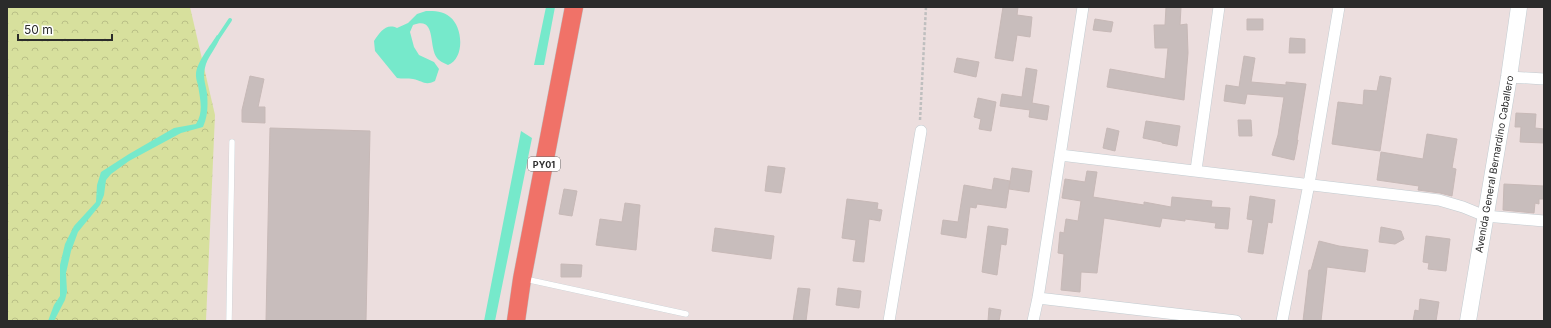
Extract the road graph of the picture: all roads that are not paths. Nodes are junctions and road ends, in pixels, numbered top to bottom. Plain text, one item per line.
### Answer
1 (574, 7) edge
2 (1083, 7) edge
3 (1219, 7) edge
4 (1339, 7) edge
5 (1519, 7) edge
6 (1509, 77) junction
7 (1544, 79) edge
8 (921, 131) road end
9 (232, 142) dead end
10 (1060, 155) junction
11 (1196, 170) junction
12 (1310, 184) junction
13 (1485, 216) junction
14 (1544, 221) edge
15 (522, 279) junction
16 (1038, 298) junction
17 (686, 314) dead end
18 (229, 321) edge
19 (516, 321) edge
20 (889, 321) edge
21 (1032, 321) edge
22 (1236, 321) edge
23 (1282, 321) edge
24 (1468, 321) edge

1 - 15 highway, PY01
2 - 10 street
3 - 11 street
4 - 12 street
5 - 6 main road, Avenida General Bernardino Caballero
6 - 7 street
6 - 13 main road, Avenida General Bernardino Caballero
8 - 20 street
9 - 18 lane
10 - 11 street
10 - 16 street
11 - 12 street
12 - 13 street
12 - 23 street
13 - 14 street
13 - 24 main road, Avenida General Bernardino Caballero
15 - 17 lane
15 - 19 highway, PY01
16 - 21 street
16 - 22 street

